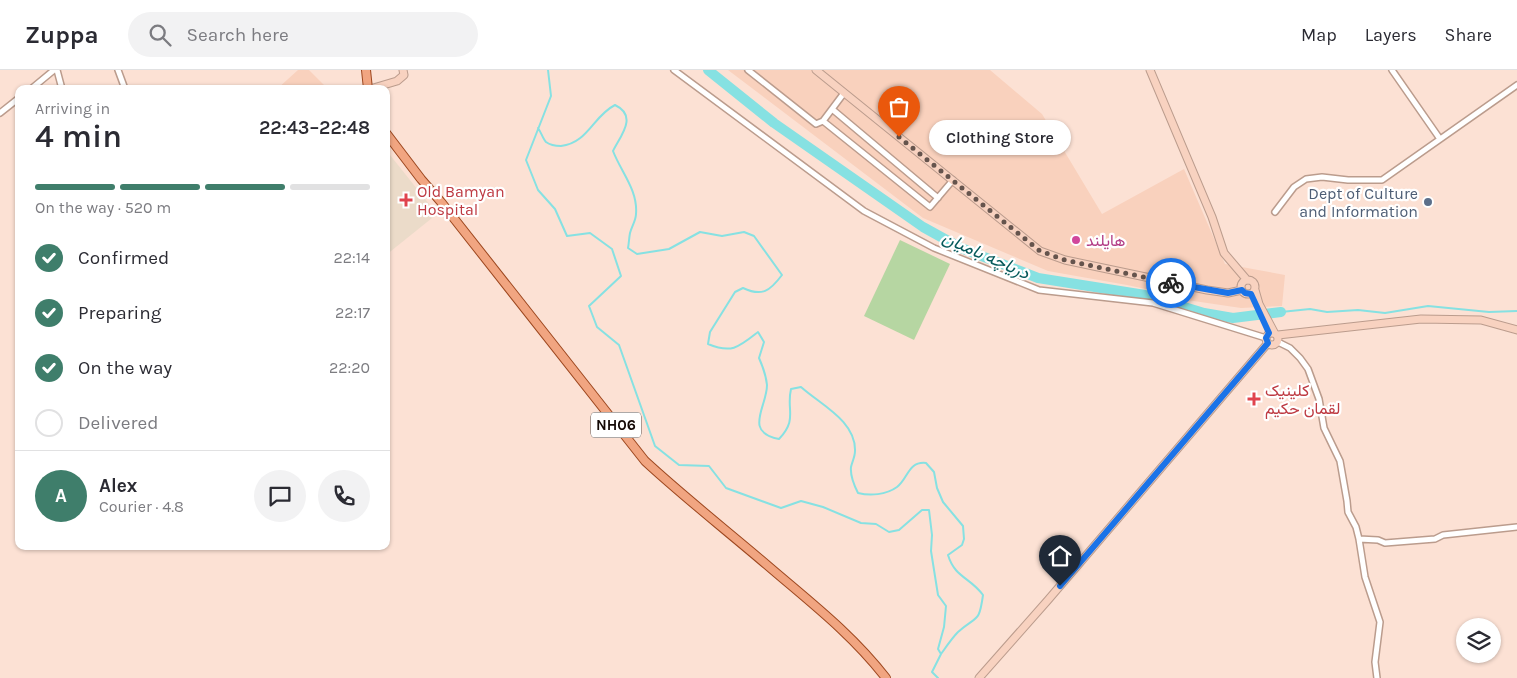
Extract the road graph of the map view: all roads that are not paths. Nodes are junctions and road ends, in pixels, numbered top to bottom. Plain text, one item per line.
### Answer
1 (55, 70) edge
2 (118, 70) edge
3 (366, 70) edge
4 (402, 70) edge
5 (674, 70) edge
6 (748, 70) edge
7 (816, 70) edge
8 (1150, 70) edge
9 (1392, 70) edge
10 (35, 85) edge
11 (61, 85) edge
12 (124, 85) edge
13 (368, 85) edge
14 (381, 85) edge
15 (1517, 85) edge
16 (844, 93) junction
17 (15, 101) edge
18 (832, 109) junction
19 (1, 112) edge
20 (823, 121) junction
21 (390, 138) edge
22 (1440, 139) junction
23 (953, 180) junction
24 (938, 198) junction
25 (1275, 212) dead end
26 (1247, 280) junction
27 (1242, 290) junction
28 (1253, 292) junction
29 (1517, 330) edge
30 (1272, 337) junction
31 (1517, 527) edge
32 (1359, 540) junction
33 (886, 678) edge
34 (979, 678) edge
35 (1377, 678) edge

1 - 10 street
1 - 11 street
2 - 12 street
3 - 13 main road
4 - 14 main road
5 - 30 street
6 - 20 street
7 - 16 main road
8 - 26 main road
9 - 22 street
15 - 22 street
16 - 18 street
16 - 23 main road
17 - 19 street
18 - 20 street
18 - 24 street
20 - 24 street
21 - 33 main road, NH06
22 - 25 street
23 - 24 street
23 - 27 main road
26 - 27 main road
26 - 28 main road
27 - 28 main road
28 - 30 main road
29 - 30 main road
30 - 32 street
30 - 34 main road
31 - 32 street
32 - 35 street

